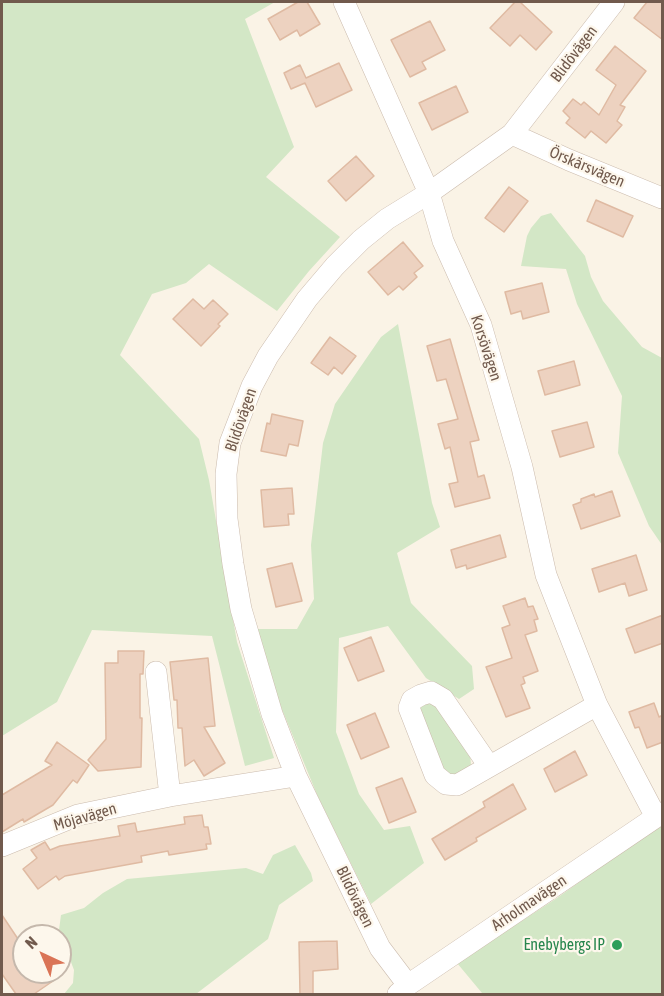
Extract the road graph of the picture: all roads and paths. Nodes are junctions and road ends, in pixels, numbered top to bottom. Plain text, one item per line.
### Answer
1 (344, 2) edge
2 (614, 2) edge
3 (512, 134) junction
4 (429, 194) junction
5 (663, 198) edge
6 (156, 672) dead end
7 (597, 705) junction
8 (489, 766) dead end
9 (296, 776) junction
10 (170, 796) junction
11 (659, 815) edge
12 (2, 846) edge
13 (402, 990) edge

1 - 4 street, Korsövägen
2 - 3 street, Blidövägen
3 - 4 street, Blidövägen
3 - 5 street, Örskärsvägen
4 - 7 street, Korsövägen
4 - 9 street, Blidövägen
6 - 10 street
7 - 8 street
7 - 11 street, Korsövägen
9 - 10 street, Möjavägen
9 - 13 street, Blidövägen
10 - 12 street, Möjavägen
11 - 13 street, Arholmavägen

